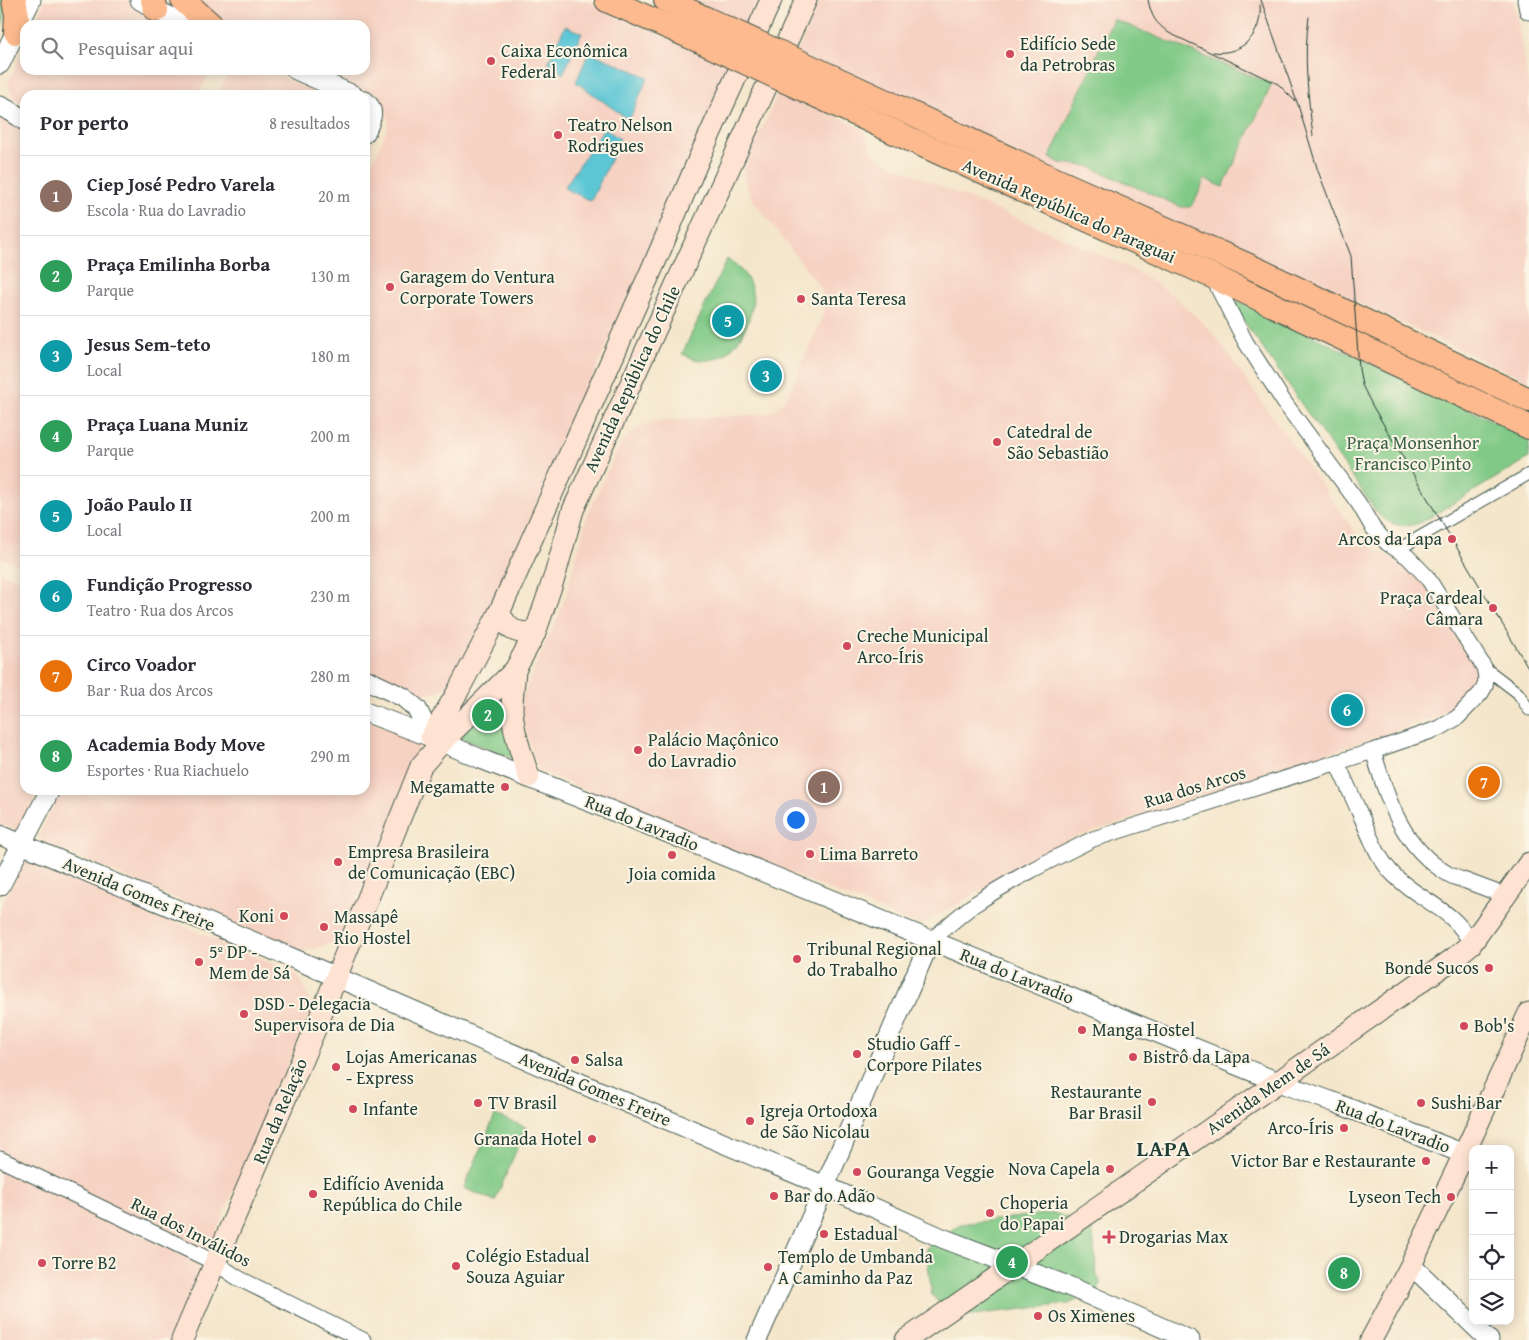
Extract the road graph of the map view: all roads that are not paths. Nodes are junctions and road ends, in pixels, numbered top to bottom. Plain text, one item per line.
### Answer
1 (14, 0) edge
2 (31, 0) edge
3 (183, 0) edge
4 (607, 0) edge
5 (666, 0) edge
6 (772, 0) edge
7 (806, 0) edge
8 (1527, 0) edge
9 (150, 3) edge
10 (1529, 10) edge
11 (22, 20) edge
12 (180, 20) edge
13 (205, 20) edge
14 (20, 23) edge
15 (702, 29) junction
16 (16, 32) junction
17 (0, 64) edge
18 (307, 75) edge
19 (341, 90) edge
20 (0, 106) edge
21 (370, 107) edge
22 (20, 118) edge
23 (370, 122) edge
24 (1212, 276) junction
25 (1529, 400) edge
26 (1529, 427) edge
27 (1529, 474) edge
28 (1398, 550) junction
29 (499, 613) junction
30 (535, 633) junction
31 (1484, 667) junction
32 (515, 670) junction
33 (370, 682) edge
34 (1529, 710) edge
35 (370, 714) edge
36 (436, 739) junction
37 (1372, 751) junction
38 (1337, 763) junction
39 (529, 777) junction
40 (47, 795) edge
41 (0, 835) edge
42 (22, 845) junction
43 (1529, 863) edge
44 (0, 886) edge
45 (1506, 896) junction
46 (930, 941) junction
47 (1471, 944) junction
48 (335, 977) junction
49 (1529, 1013) edge
50 (1278, 1082) junction
51 (1464, 1154) junction
52 (0, 1159) edge
53 (825, 1186) junction
54 (216, 1263) junction
55 (1411, 1265) junction
56 (1014, 1266) junction
57 (182, 1340) edge
58 (363, 1340) edge
59 (756, 1340) edge
60 (906, 1340) edge
61 (1190, 1340) edge
62 (1371, 1340) edge
63 (1489, 1340) edge

1 - 16 main road
2 - 11 street
3 - 13 main road
4 - 15 main road, Avenida República do Paraguai
5 - 15 main road, Avenida República do Paraguai
6 - 29 main road, Avenida República do Chile
7 - 30 main road, Avenida República do Chile
8 - 10 street
9 - 12 street
14 - 16 street
15 - 24 main road, Avenida República do Paraguai, bridge
15 - 25 main road, Avenida República do Paraguai, bridge
16 - 17 street
18 - 19 street
20 - 22 street
21 - 23 street
24 - 26 main road, Avenida República do Paraguai
24 - 28 street
27 - 28 street
28 - 31 street
29 - 30 main road
29 - 36 main road, Avenida República do Chile
30 - 32 main road, Avenida República do Chile
31 - 34 street
31 - 37 street, Rua dos Arcos
32 - 36 main road, Avenida República do Chile
32 - 39 main road
33 - 36 street
35 - 36 street, Rua do Lavradio
36 - 39 street, Rua do Lavradio
36 - 48 main road, Rua da Relação
37 - 38 street, Rua dos Arcos
37 - 45 street
38 - 46 street, Rua dos Arcos
38 - 47 street
39 - 46 street, Rua do Lavradio
40 - 42 street
41 - 42 street, Avenida Gomes Freire
42 - 44 street
42 - 48 street, Avenida Gomes Freire
43 - 45 main road, Avenida Mem de Sá
45 - 47 main road, Avenida Mem de Sá
46 - 50 street, Rua do Lavradio
46 - 53 street
47 - 50 main road, Avenida Mem de Sá
48 - 53 street, Avenida Gomes Freire
48 - 54 main road, Rua da Relação
49 - 51 main road
50 - 51 street, Rua do Lavradio
50 - 56 main road, Avenida Mem de Sá
51 - 55 main road
52 - 54 street, Rua dos Inválidos
53 - 56 street, Avenida Gomes Freire
53 - 59 street
54 - 57 main road, Rua da Relação
54 - 58 street, Rua dos Inválidos
55 - 62 main road
55 - 63 street
56 - 60 main road, Avenida Mem de Sá
56 - 61 street, Avenida Gomes Freire

